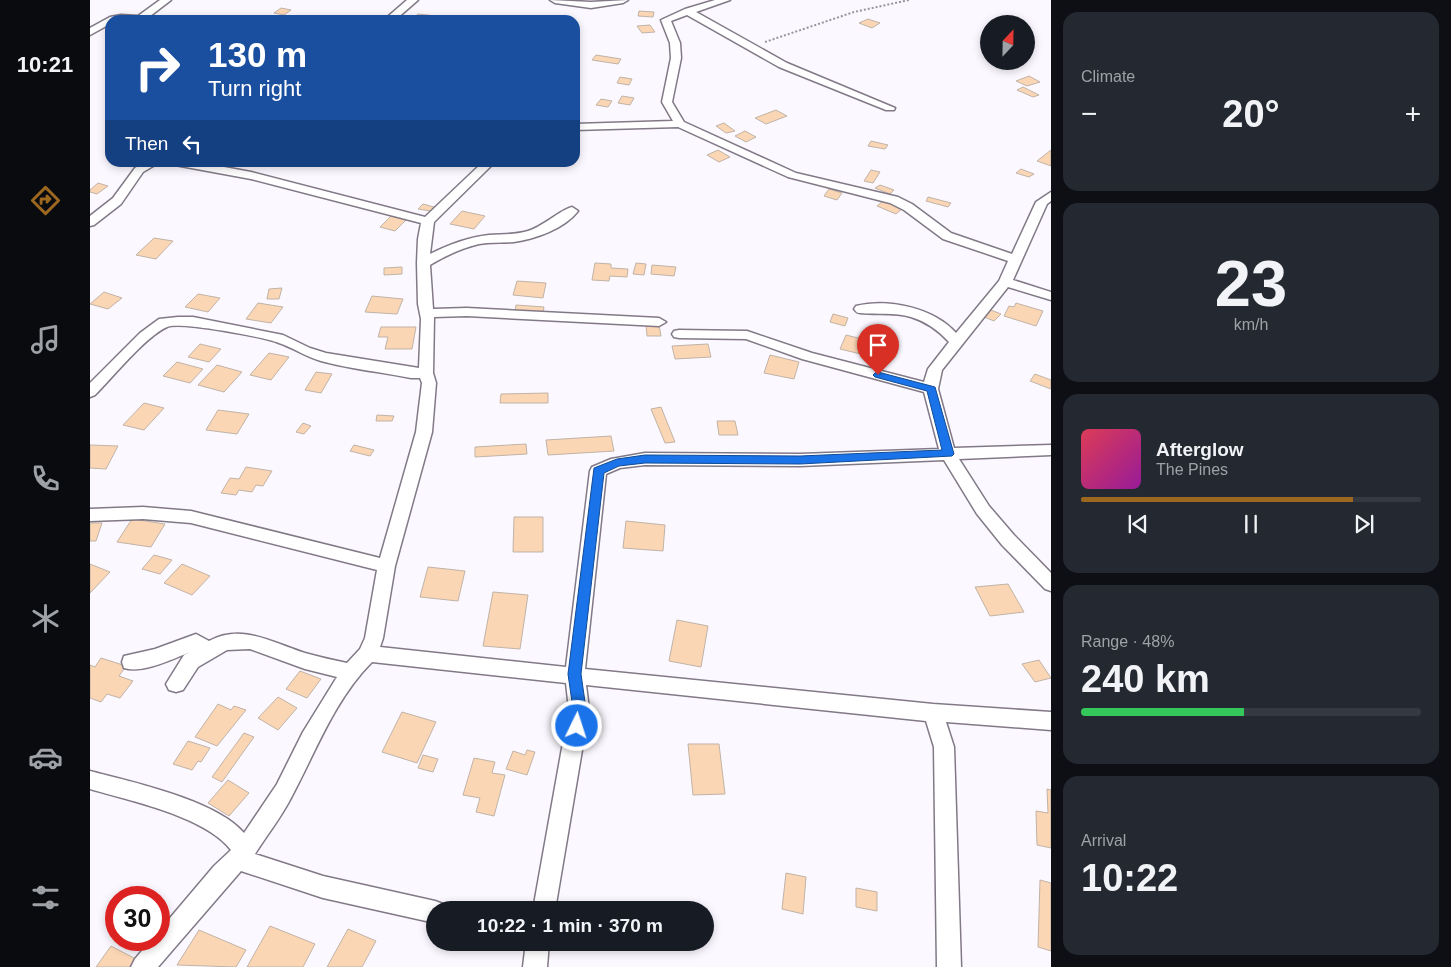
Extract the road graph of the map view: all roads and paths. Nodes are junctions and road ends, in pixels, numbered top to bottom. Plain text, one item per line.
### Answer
1 (166, 0) edge
2 (413, 0) edge
3 (555, 0) edge
4 (623, 0) edge
5 (725, 0) edge
6 (909, 0) edge
7 (688, 10) junction
8 (145, 15) edge
9 (395, 15) edge
10 (105, 23) edge
11 (90, 32) edge
12 (753, 48) junction
13 (890, 108) dead end
14 (680, 124) junction
15 (580, 127) edge
16 (146, 167) edge
17 (202, 167) edge
18 (485, 167) edge
19 (1051, 196) edge
20 (572, 211) dead end
21 (428, 221) junction
22 (90, 222) edge
23 (1015, 259) junction
24 (423, 263) junction
25 (1005, 282) junction
26 (1051, 296) edge
27 (861, 309) dead end
28 (427, 312) junction
29 (659, 322) dead end
30 (679, 334) dead end
31 (956, 342) junction
32 (426, 374) junction
33 (931, 389) junction
34 (90, 392) edge
35 (1051, 450) edge
36 (948, 454) junction
37 (90, 515) edge
38 (386, 566) junction
39 (1051, 584) edge
40 (208, 650) junction
41 (368, 654) junction
42 (131, 662) dead end
43 (350, 672) junction
44 (575, 674) junction
45 (176, 684) dead end
46 (933, 713) junction
47 (1051, 721) edge
48 (90, 780) edge
49 (241, 855) junction
50 (546, 901) edge
51 (426, 910) edge
52 (537, 951) edge
53 (143, 967) edge
54 (535, 967) edge
55 (949, 967) edge

1 - 8 street
2 - 9 street
3 - 4 street
5 - 7 street
6 - 12 path
7 - 12 street
7 - 14 street
10 - 11 street
12 - 13 street
14 - 15 street
14 - 23 street
16 - 22 street
17 - 21 street
18 - 21 street
19 - 23 street
20 - 24 street
21 - 24 street
23 - 25 street
24 - 28 street
25 - 26 street
25 - 31 street
27 - 31 street
28 - 29 street
28 - 32 street
30 - 33 street
31 - 33 street
32 - 34 street
32 - 38 street
33 - 36 street
35 - 36 street
36 - 39 street
36 - 44 street
37 - 38 street
38 - 41 street
40 - 42 street
40 - 43 street
40 - 45 street
41 - 43 street
41 - 44 street
43 - 49 street
44 - 46 street
44 - 50 street
46 - 47 street
46 - 55 street
48 - 49 street
49 - 51 street
49 - 53 street
52 - 54 street

